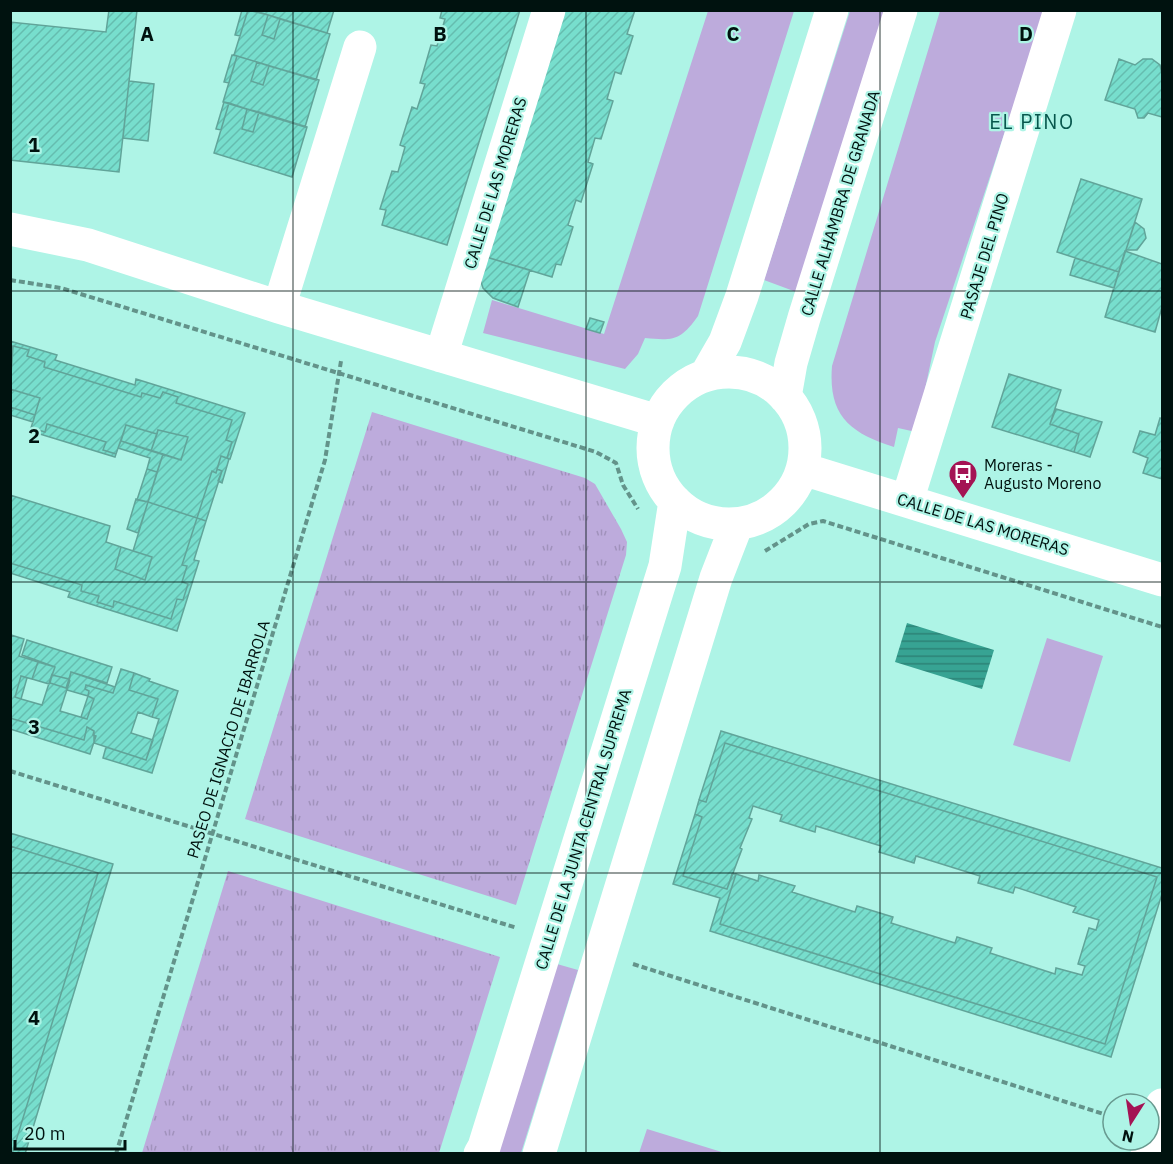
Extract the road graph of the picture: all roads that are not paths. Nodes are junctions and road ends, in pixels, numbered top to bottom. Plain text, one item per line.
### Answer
1 (549, 10) edge
2 (832, 10) edge
3 (901, 10) edge
4 (1060, 10) edge
5 (360, 47) dead end
6 (10, 229) edge
7 (279, 307) junction
8 (441, 356) junction
9 (706, 375) junction
10 (785, 397) junction
11 (658, 421) junction
12 (803, 468) junction
13 (675, 501) junction
14 (907, 501) junction
15 (736, 524) junction
16 (1162, 580) edge
17 (1162, 1106) edge
18 (480, 1154) edge
19 (539, 1154) edge
20 (1147, 1154) edge

1 - 8 street, CALLE DE LAS MORERAS
2 - 9 street
3 - 10 street, CALLE ALHAMBRA DE GRANADA
4 - 14 street, PASAJE DEL PINO
5 - 7 street
6 - 7 street
7 - 8 street
8 - 11 street
9 - 10 street
9 - 11 street
10 - 12 street
11 - 13 street
12 - 14 street, CALLE DE LAS MORERAS
12 - 15 street
13 - 15 street
13 - 18 street, CALLE DE LA JUNTA CENTRAL SUPREMA
14 - 16 street, CALLE DE LAS MORERAS
15 - 19 street
17 - 20 street

